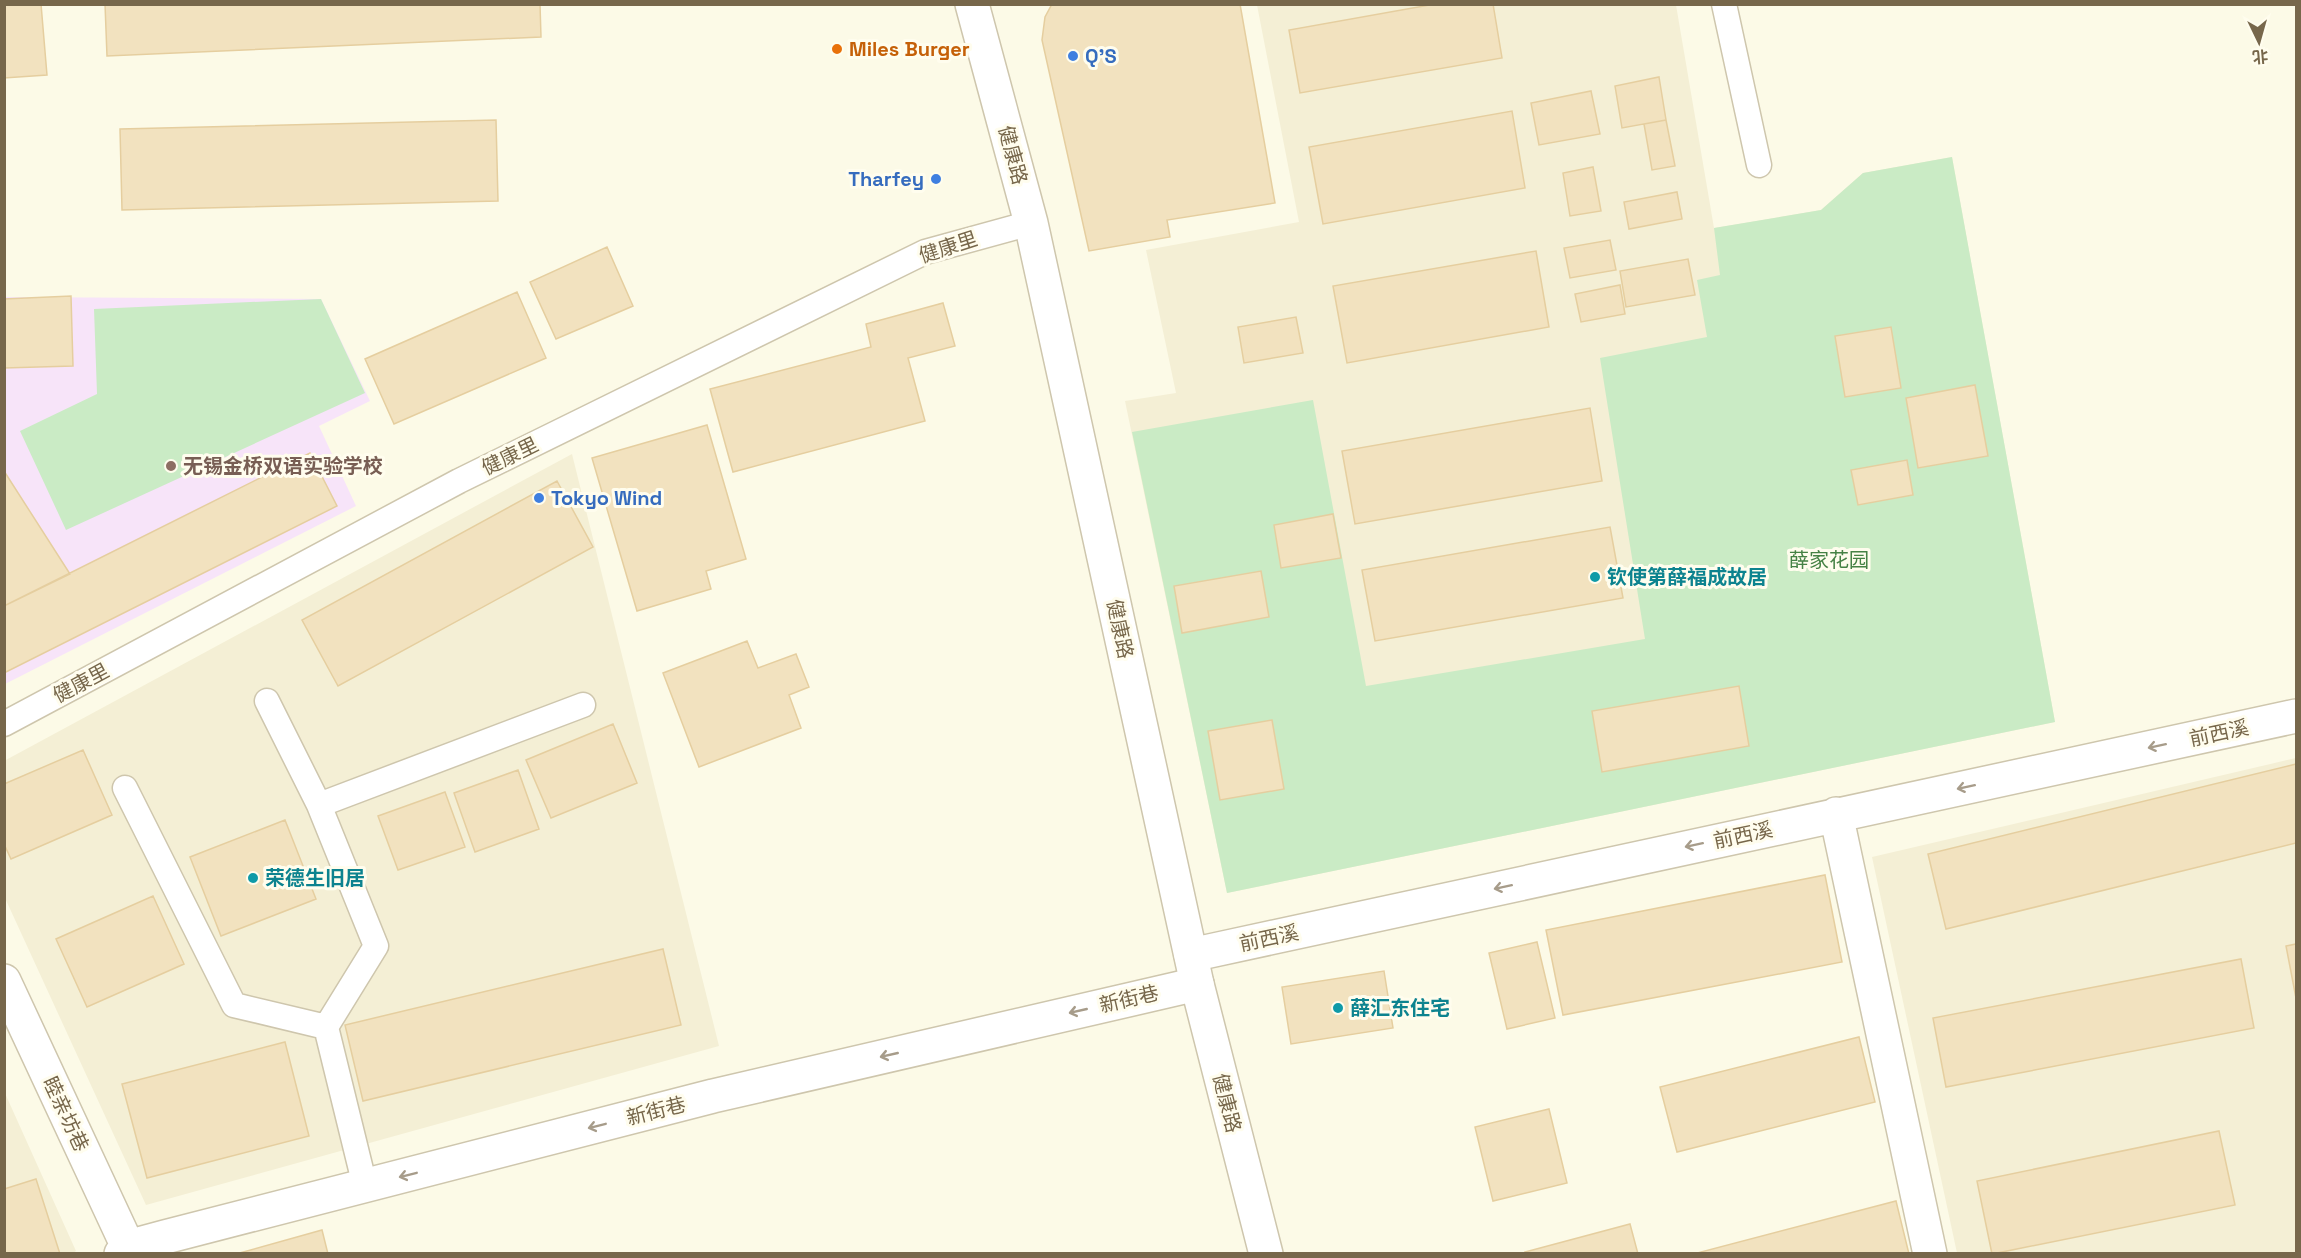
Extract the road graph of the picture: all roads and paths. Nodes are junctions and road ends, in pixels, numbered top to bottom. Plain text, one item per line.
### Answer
1 (972, 4) edge
2 (1724, 4) edge
3 (1759, 165) dead end
4 (1031, 223) junction
5 (267, 701) dead end
6 (583, 705) dead end
7 (2296, 716) edge
8 (4, 724) edge
9 (125, 788) dead end
10 (318, 805) junction
11 (1836, 814) junction
12 (1194, 969) junction
13 (4, 981) edge
14 (326, 1027) junction
15 (365, 1186) junction
16 (124, 1250) edge
17 (1266, 1254) edge
18 (1930, 1254) edge

1 - 4 street, 健康路
2 - 3 lane
4 - 8 lane, 健康里
4 - 12 street, 健康路
5 - 10 lane
6 - 10 lane
7 -> 11 street, 前西溪
9 - 14 lane
10 - 14 lane
11 -> 12 street, 前西溪
11 - 18 street
12 -> 15 street, 新街巷
12 - 17 street, 健康路
13 - 16 street, 睦亲坊巷
14 - 15 lane
15 - 16 street, 新街巷

